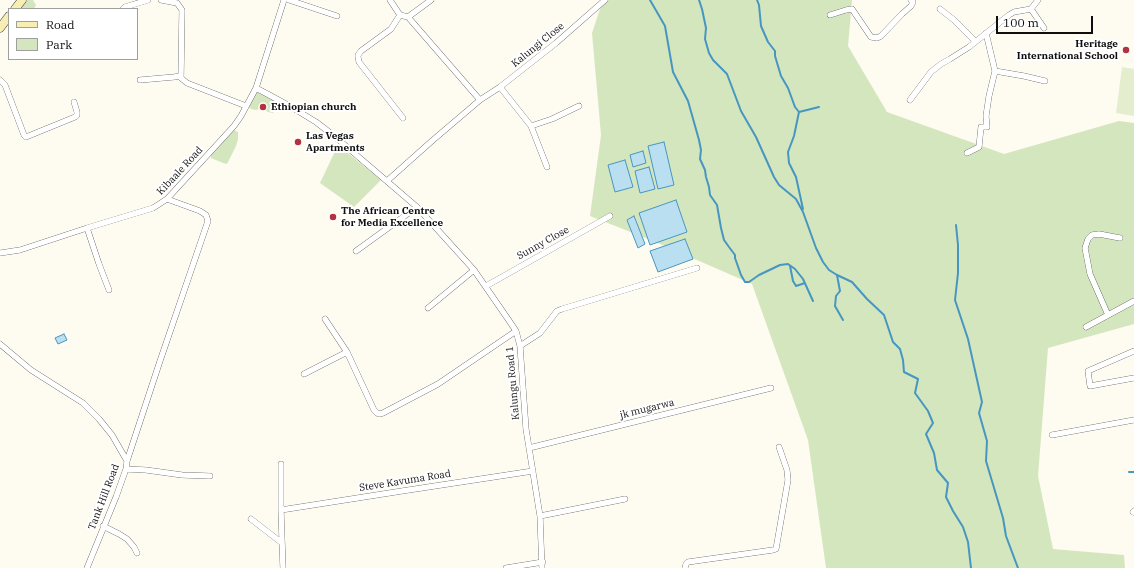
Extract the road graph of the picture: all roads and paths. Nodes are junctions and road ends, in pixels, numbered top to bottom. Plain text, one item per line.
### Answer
1 (22, 0) edge
2 (148, 0) edge
3 (161, 0) edge
4 (284, 0) edge
5 (290, 0) edge
6 (390, 0) edge
7 (431, 0) edge
8 (605, 0) edge
9 (911, 0) edge
10 (1036, 1) edge
11 (16, 8) edge
12 (124, 8) edge
13 (940, 9) dead end
14 (1031, 9) junction
15 (400, 15) junction
16 (830, 15) dead end
17 (337, 16) dead end
18 (408, 17) junction
19 (1044, 28) dead end
20 (986, 33) junction
21 (975, 41) junction
22 (994, 71) junction
23 (180, 76) junction
24 (0, 80) edge
25 (140, 80) dead end
26 (1045, 82) dead end
27 (500, 87) junction
28 (256, 88) junction
29 (480, 100) junction
30 (910, 100) dead end
31 (74, 102) dead end
32 (246, 106) junction
33 (579, 106) dead end
34 (403, 118) dead end
35 (531, 126) junction
36 (967, 153) dead end
37 (547, 167) dead end
38 (387, 181) junction
39 (167, 199) junction
40 (417, 207) junction
41 (610, 216) dead end
42 (87, 228) junction
43 (1120, 238) dead end
44 (356, 250) dead end
45 (0, 254) edge
46 (697, 268) dead end
47 (474, 270) junction
48 (486, 286) junction
49 (109, 290) dead end
50 (1134, 301) edge
51 (428, 308) dead end
52 (1108, 315) junction
53 (325, 319) dead end
54 (1086, 327) dead end
55 (516, 331) junction
56 (0, 344) edge
57 (520, 346) junction
58 (1134, 351) edge
59 (347, 352) junction
60 (304, 374) dead end
61 (1134, 378) edge
62 (770, 388) dead end
63 (1134, 420) edge
64 (1052, 435) dead end
65 (779, 447) dead end
66 (529, 448) junction
67 (127, 461) junction
68 (281, 464) dead end
69 (126, 469) junction
70 (533, 471) junction
71 (210, 476) dead end
72 (625, 499) dead end
73 (281, 510) junction
74 (540, 516) junction
75 (251, 519) dead end
76 (103, 526) junction
77 (282, 543) junction
78 (137, 553) dead end
79 (543, 565) edge
80 (87, 568) edge
81 (283, 568) edge
82 (506, 568) edge
83 (685, 568) edge

1 - 11 main road
2 - 12 street
3 - 23 street
4 - 28 street, Kibaale Road
5 - 17 street
6 - 15 street
7 - 18 street
8 - 27 street, Kalungi Close
9 - 16 street
10 - 14 street
13 - 21 street
14 - 19 street
14 - 20 street
15 - 18 street
15 - 34 street
18 - 29 street
20 - 21 street
20 - 22 street
21 - 30 street
22 - 26 street
22 - 36 street
23 - 25 street
23 - 32 street
24 - 31 street
27 - 29 street, Kalungi Close
27 - 35 street
28 - 32 street, Kibaale Road
28 - 38 street, Kalungu Road 1
29 - 38 street, Kalungi Close
32 - 39 street, Kibaale Road
33 - 35 street
35 - 37 street
38 - 40 street, Kalungu Road 1
39 - 42 street, Kibaale Road
39 - 67 street
40 - 44 street
40 - 47 street, Kalungu Road 1
41 - 48 street, Sunny Close
42 - 45 street, Kibaale Road
42 - 49 street
43 - 52 street
46 - 57 street
47 - 48 street, Kalungu Road 1
47 - 51 street
48 - 55 street, Kalungu Road 1
50 - 52 street
52 - 54 street
53 - 59 street
55 - 57 street, Kalungu Road 1
55 - 59 street
56 - 67 street, Tank Hill Road
57 - 66 street, Kalungu Road 1
58 - 61 street
59 - 60 street
62 - 66 street, jk mugarwa
63 - 64 street
65 - 83 street
66 - 70 street, Kalungu Road 1
67 - 69 street, Tank Hill Road
68 - 73 street
69 - 71 street
69 - 76 street, Tank Hill Road
70 - 73 street, Steve Kavuma Road
70 - 74 street, Kalungu Road 1
72 - 74 street
73 - 77 street
74 - 79 street, Kalungu Road 1
75 - 77 street
76 - 78 street
76 - 80 street, Tank Hill Road
77 - 81 street
79 - 82 street

